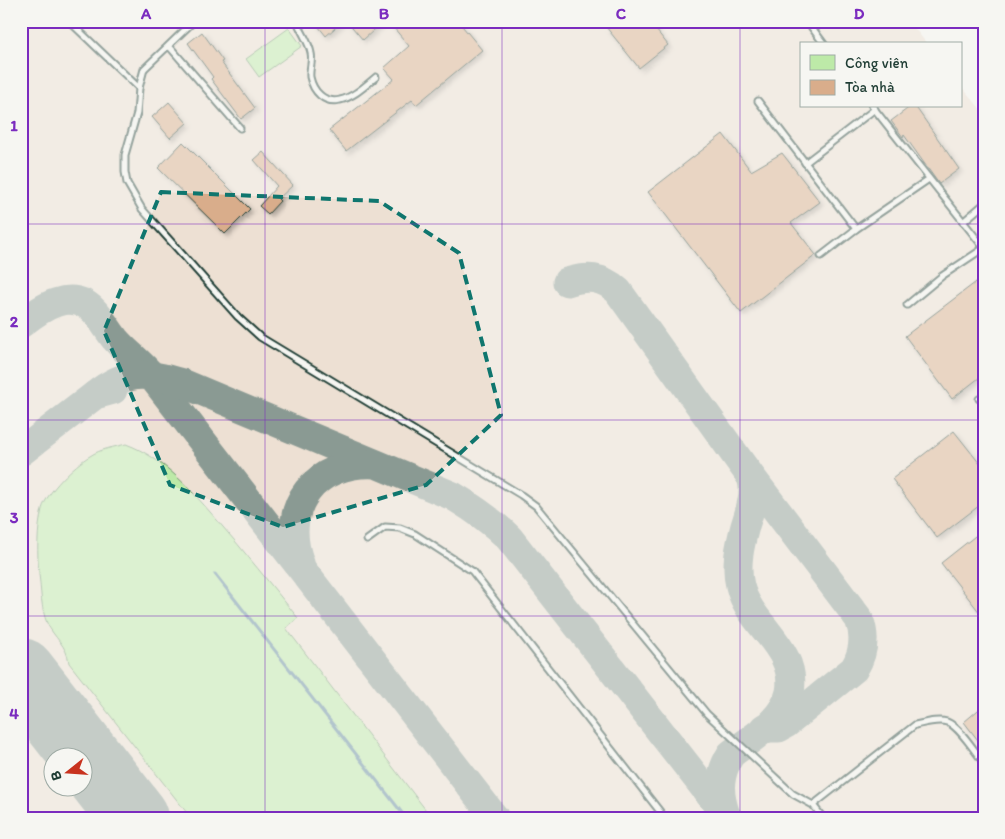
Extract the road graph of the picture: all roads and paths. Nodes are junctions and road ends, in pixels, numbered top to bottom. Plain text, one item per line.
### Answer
1 (69, 21) edge
2 (194, 21) edge
3 (297, 21) edge
4 (807, 21) edge
5 (823, 42) edge
6 (169, 46) junction
7 (376, 77) dead end
8 (138, 88) junction
9 (758, 101) dead end
10 (873, 108) edge
11 (240, 128) dead end
12 (805, 163) junction
13 (929, 179) junction
14 (984, 204) edge
15 (963, 222) junction
16 (856, 229) junction
17 (984, 248) edge
18 (822, 256) dead end
19 (907, 305) dead end
20 (367, 540) dead end
21 (984, 763) edge
22 (813, 805) junction
23 (665, 818) edge
24 (823, 818) edge

1 - 8 lane
2 - 6 lane
3 - 7 lane
4 - 5 lane
6 - 8 lane
6 - 11 lane
8 - 22 lane
9 - 12 lane
10 - 12 lane
10 - 13 lane
12 - 16 lane
13 - 15 lane
13 - 16 lane
14 - 15 lane
15 - 17 lane
16 - 18 lane
17 - 19 lane
20 - 23 lane
21 - 22 lane
22 - 24 lane

